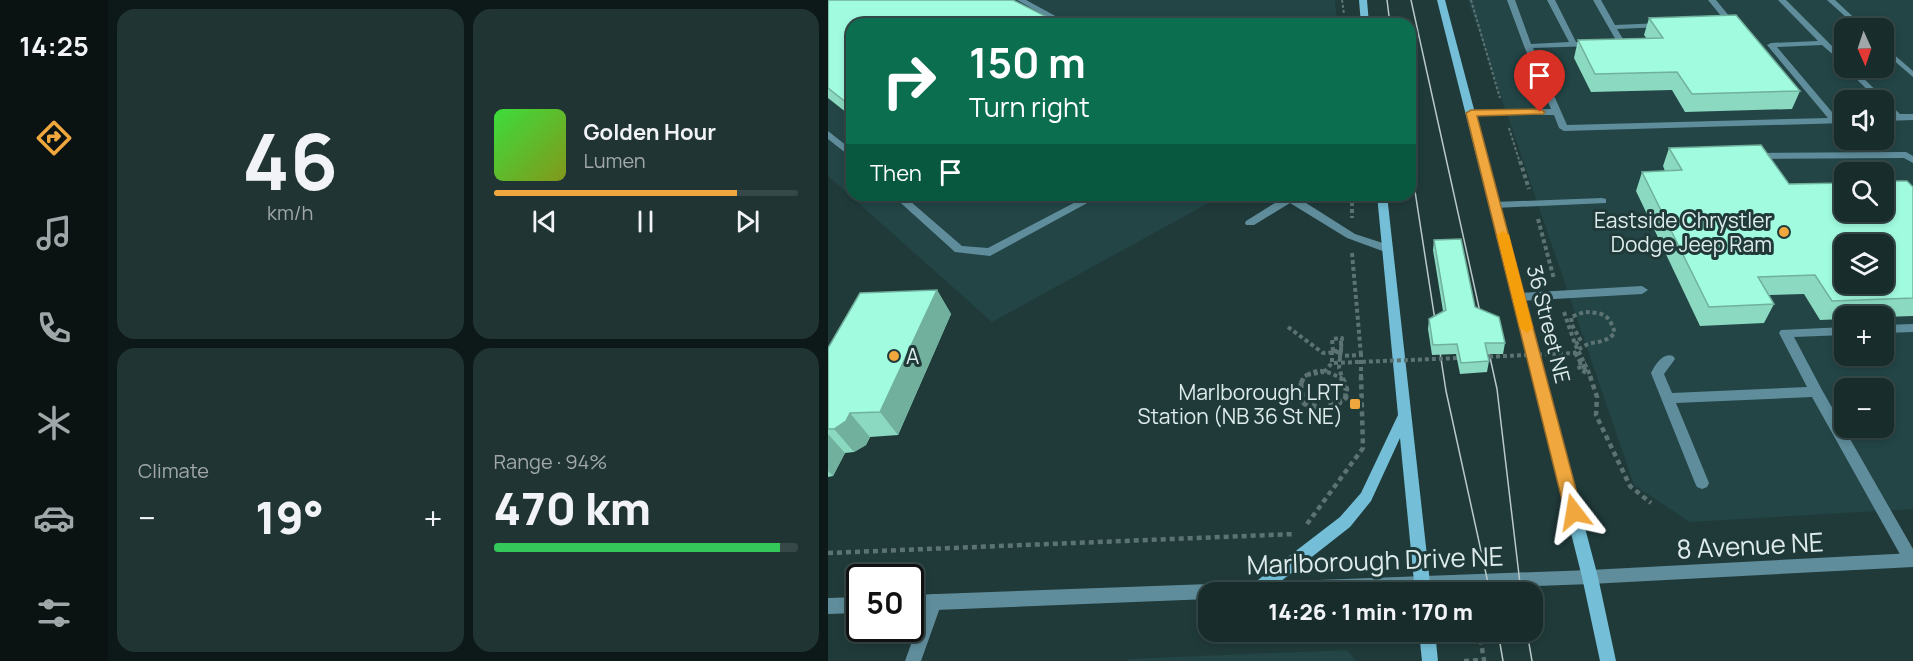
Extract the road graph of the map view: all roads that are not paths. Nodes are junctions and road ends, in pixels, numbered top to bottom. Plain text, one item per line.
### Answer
1 (1021, 0) edge
2 (1363, 0) edge
3 (1441, 0) edge
4 (1511, 0) edge
5 (1551, 0) edge
6 (1597, 0) edge
7 (1712, 0) edge
8 (1782, 0) edge
9 (1831, 0) edge
10 (1055, 18) edge
11 (1364, 18) edge
12 (1851, 18) edge
13 (1720, 24) edge
14 (1667, 25) edge
15 (1612, 27) junction
16 (1824, 43) junction
17 (1574, 45) junction
18 (1528, 46) junction
19 (1834, 53) edge
20 (1894, 57) edge
21 (1913, 75) edge
22 (1859, 78) edge
23 (1871, 90) edge
24 (1557, 112) junction
25 (1471, 113) junction
26 (1834, 113) edge
27 (1894, 113) edge
28 (1894, 117) edge
29 (1898, 117) junction
30 (1913, 117) edge
31 (1834, 120) edge
32 (828, 134) edge
33 (846, 150) edge
34 (1758, 156) edge
35 (1913, 160) edge
36 (904, 201) edge
37 (1086, 201) edge
38 (1282, 201) edge
39 (1294, 201) edge
40 (1383, 201) edge
41 (1602, 201) dead end
42 (1495, 205) junction
43 (1250, 223) dead end
44 (1388, 249) junction
45 (1641, 290) dead end
46 (1519, 297) junction
47 (1913, 328) edge
48 (1894, 329) edge
49 (1834, 331) edge
50 (1669, 359) dead end
51 (1816, 392) junction
52 (1668, 398) junction
53 (1405, 415) junction
54 (1702, 483) dead end
55 (1912, 560) edge
56 (1590, 577) junction
57 (1268, 582) edge
58 (1422, 582) edge
59 (1506, 582) edge
60 (1198, 593) edge
61 (924, 602) edge
62 (934, 602) junction
63 (846, 605) edge
64 (828, 606) edge
65 (1428, 642) edge
66 (913, 661) edge
67 (1430, 661) edge
68 (1608, 661) edge

1 - 10 street
2 - 11 main road
3 - 25 main road, 36 Street NE
4 - 18 street
5 - 17 street
6 - 15 street
7 - 13 street
8 - 16 street
9 - 12 street
14 - 15 street
15 - 17 street
16 - 19 street
16 - 26 street
17 - 18 street
18 - 24 street
20 - 21 street
22 - 23 street
24 - 25 street
24 - 31 street
25 - 42 main road, 36 Street NE
27 - 29 street
28 - 29 street
29 - 30 street
32 - 33 street
34 - 35 street
36 - 37 street
38 - 43 street
39 - 44 street
40 - 44 main road
41 - 42 street
42 - 46 main road, 36 Street NE
44 - 53 main road
45 - 46 street
46 - 56 main road, 36 Street NE
47 - 48 street
49 - 51 street
50 - 52 street
51 - 52 street
51 - 55 street
52 - 54 street
53 - 57 main road
53 - 58 main road
55 - 56 street, 8 Avenue NE
56 - 59 street, Marlborough Drive NE
56 - 68 main road, 36 Street NE
60 - 62 street, Marlborough Drive NE
61 - 62 street, Marlborough Drive NE
62 - 66 street
63 - 64 street
65 - 67 main road

